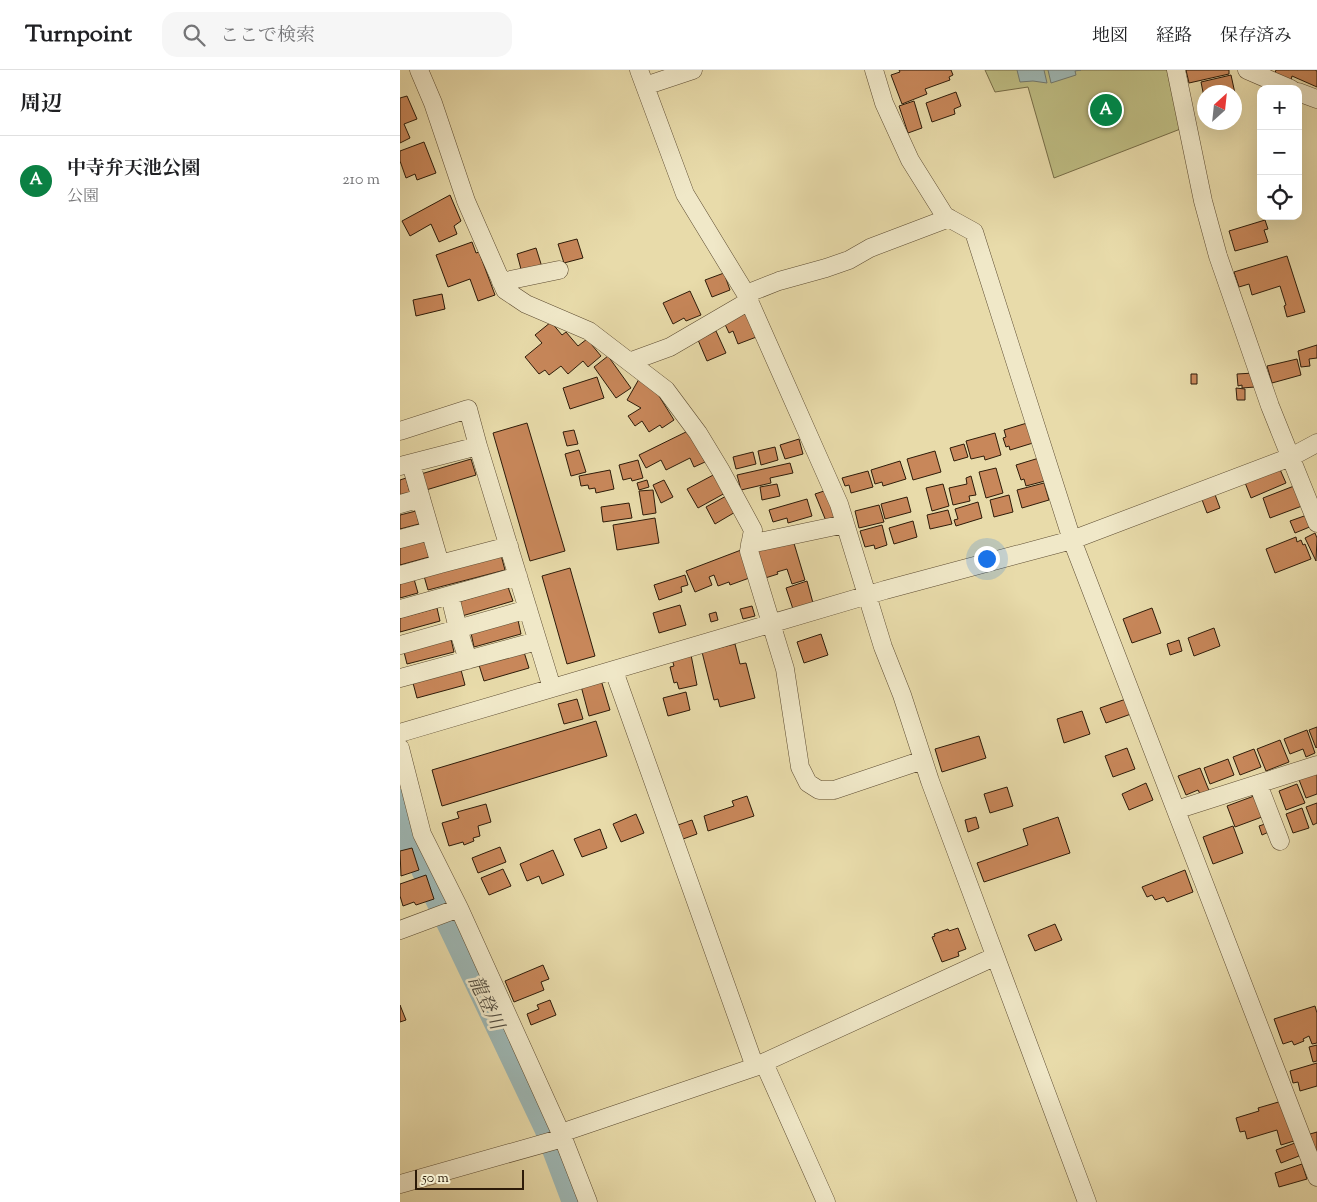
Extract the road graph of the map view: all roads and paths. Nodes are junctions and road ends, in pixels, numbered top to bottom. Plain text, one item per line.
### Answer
1 (419, 70) edge
2 (693, 70) edge
3 (874, 70) edge
4 (1176, 70) edge
5 (1247, 70) edge
6 (642, 78) edge
7 (1282, 85) edge
8 (1302, 93) edge
9 (1317, 99) edge
10 (949, 218) junction
11 (559, 270) dead end
12 (501, 282) junction
13 (748, 298) junction
14 (629, 362) junction
15 (400, 431) edge
16 (1317, 443) edge
17 (478, 446) junction
18 (1291, 457) junction
19 (406, 465) edge
20 (421, 498) junction
21 (400, 504) edge
22 (1317, 523) edge
23 (845, 524) junction
24 (430, 531) junction
25 (400, 539) edge
26 (1072, 540) junction
27 (750, 544) junction
28 (509, 546) junction
29 (440, 564) junction
30 (400, 575) edge
31 (518, 576) junction
32 (450, 596) junction
33 (866, 597) junction
34 (400, 609) edge
35 (528, 609) junction
36 (772, 624) junction
37 (458, 629) junction
38 (537, 641) junction
39 (400, 645) edge
40 (468, 660) junction
41 (614, 671) junction
42 (400, 678) edge
43 (552, 688) junction
44 (400, 733) edge
45 (400, 748) edge
46 (923, 760) junction
47 (1317, 765) edge
48 (1258, 784) junction
49 (1176, 810) junction
50 (1280, 841) dead end
51 (459, 908) junction
52 (402, 924) edge
53 (994, 957) junction
54 (759, 1065) junction
55 (562, 1135) junction
56 (1317, 1177) edge
57 (400, 1184) edge
58 (588, 1202) edge
59 (826, 1202) edge
60 (1087, 1202) edge

1 - 12 street
2 - 6 street
3 - 10 street
4 - 18 street
5 - 7 street
6 - 13 street
8 - 9 street
10 - 13 street
10 - 26 street
11 - 12 street
12 - 14 street
13 - 14 street
13 - 23 street
14 - 27 street
15 - 17 street
16 - 18 street
17 - 19 street
17 - 28 street
18 - 22 street
18 - 26 street
19 - 20 street
20 - 21 street
20 - 24 street
23 - 27 street
23 - 33 street
24 - 25 street
24 - 29 street
26 - 33 street
26 - 49 street
27 - 36 street
28 - 29 street
28 - 31 street
29 - 30 street
31 - 32 street
31 - 35 street
32 - 34 street
32 - 37 street
33 - 36 street
33 - 46 street
35 - 37 street
35 - 38 street
36 - 41 street
36 - 46 street
37 - 39 street
37 - 40 street
38 - 40 street
38 - 43 street
40 - 42 street
41 - 43 street
41 - 54 street
43 - 44 street
45 - 51 street
46 - 53 street
47 - 48 street
48 - 49 street
48 - 50 street
49 - 56 street
51 - 52 street
51 - 55 street
53 - 54 street
53 - 60 street
54 - 55 street
54 - 59 street
55 - 57 street
55 - 58 street

